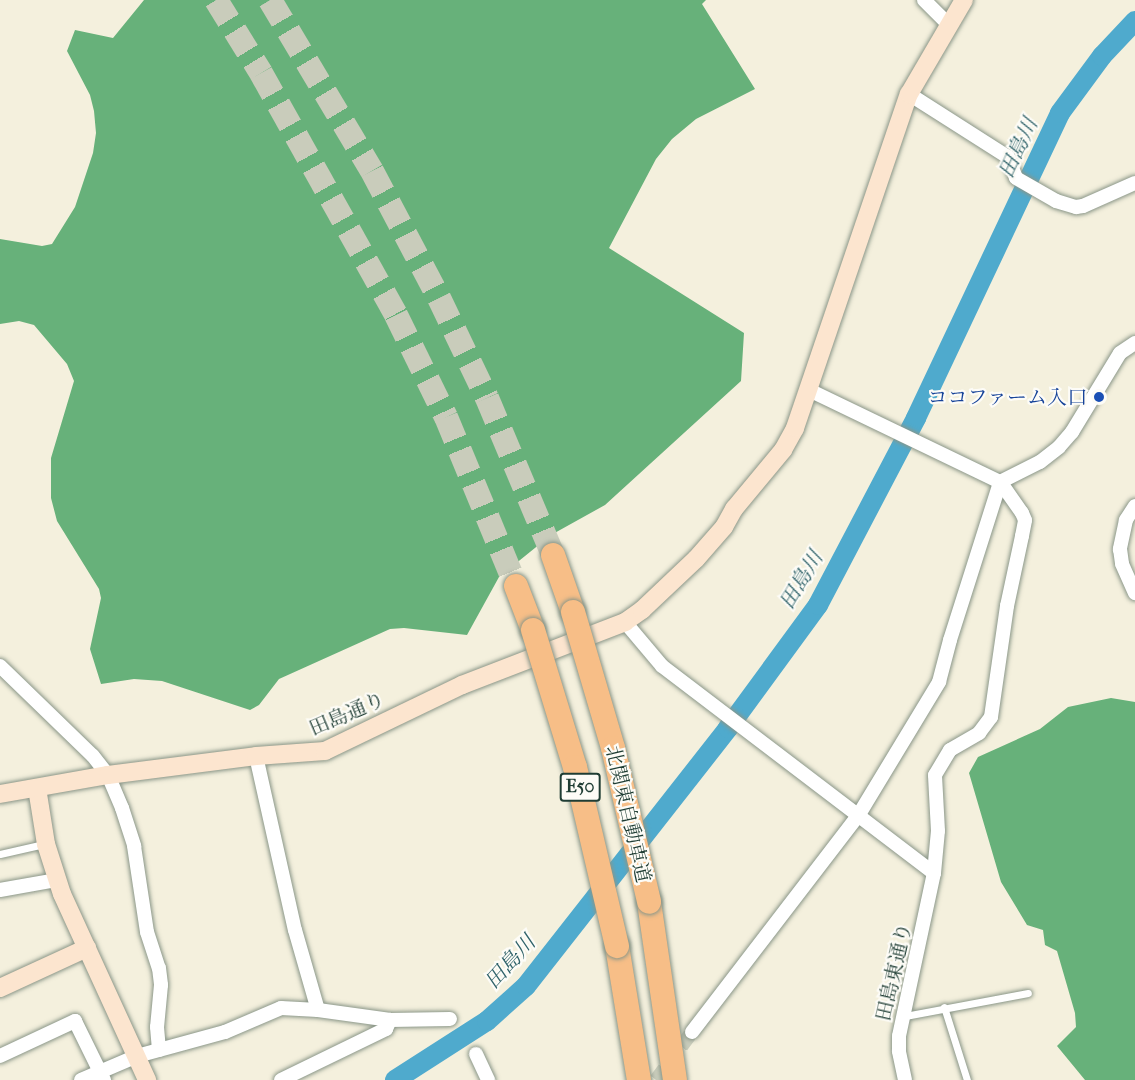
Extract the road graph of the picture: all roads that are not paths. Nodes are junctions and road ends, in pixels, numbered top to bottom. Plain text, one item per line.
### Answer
1 (924, 0) edge
2 (964, 0) edge
3 (948, 24) junction
4 (909, 93) junction
5 (1135, 183) edge
6 (1135, 343) edge
7 (809, 390) junction
8 (1000, 482) junction
9 (1135, 506) edge
10 (553, 555) tunnel mouth
11 (516, 586) tunnel mouth
12 (1135, 593) edge
13 (625, 622) junction
14 (0, 666) edge
15 (256, 756) junction
16 (108, 775) junction
17 (37, 788) junction
18 (0, 794) edge
19 (858, 816) junction
20 (46, 844) junction
21 (0, 854) edge
22 (934, 873) junction
23 (57, 880) junction
24 (0, 890) edge
25 (87, 948) junction
26 (0, 988) edge
27 (1028, 993) dead end
28 (944, 1007) junction
29 (318, 1010) junction
30 (905, 1016) junction
31 (450, 1019) dead end
32 (390, 1020) junction
33 (692, 1032) tunnel mouth
34 (159, 1050) junction
35 (476, 1054) dead end
36 (0, 1056) edge
37 (137, 1056) junction
38 (102, 1076) edge
39 (81, 1080) edge
40 (147, 1080) edge
41 (282, 1080) edge
42 (488, 1080) edge
43 (639, 1080) edge
44 (675, 1080) edge
45 (906, 1080) edge
46 (967, 1080) edge

1 - 3 street
2 - 3 street, 田島通り
3 - 4 street, 田島通り
4 - 5 street
4 - 7 street, 田島通り
6 - 8 street
7 - 8 street
7 - 13 street, 田島通り
8 - 19 street
8 - 22 street, 田島東通り
9 - 12 street
10 - 44 highway, 北関東自動車道 / E50, bridge
11 - 43 highway, 北関東自動車道 / E50, bridge
13 - 15 street, 田島通り
13 - 19 street
14 - 16 street
15 - 16 street, 田島通り
15 - 29 street
16 - 17 street, 田島通り
16 - 34 street
17 - 18 street, 田島通り
17 - 20 street
19 - 22 street
19 - 33 street
20 - 21 lane
20 - 23 street
22 - 30 street, 田島東通り
23 - 24 street
23 - 25 street
25 - 26 street
25 - 37 street
27 - 28 lane
28 - 30 lane
28 - 46 lane
29 - 32 street
29 - 34 street
30 - 45 street, 田島東通り
31 - 32 street
32 - 41 street
34 - 37 street
35 - 42 street
36 - 38 street
37 - 38 street
37 - 40 street
38 - 39 street

